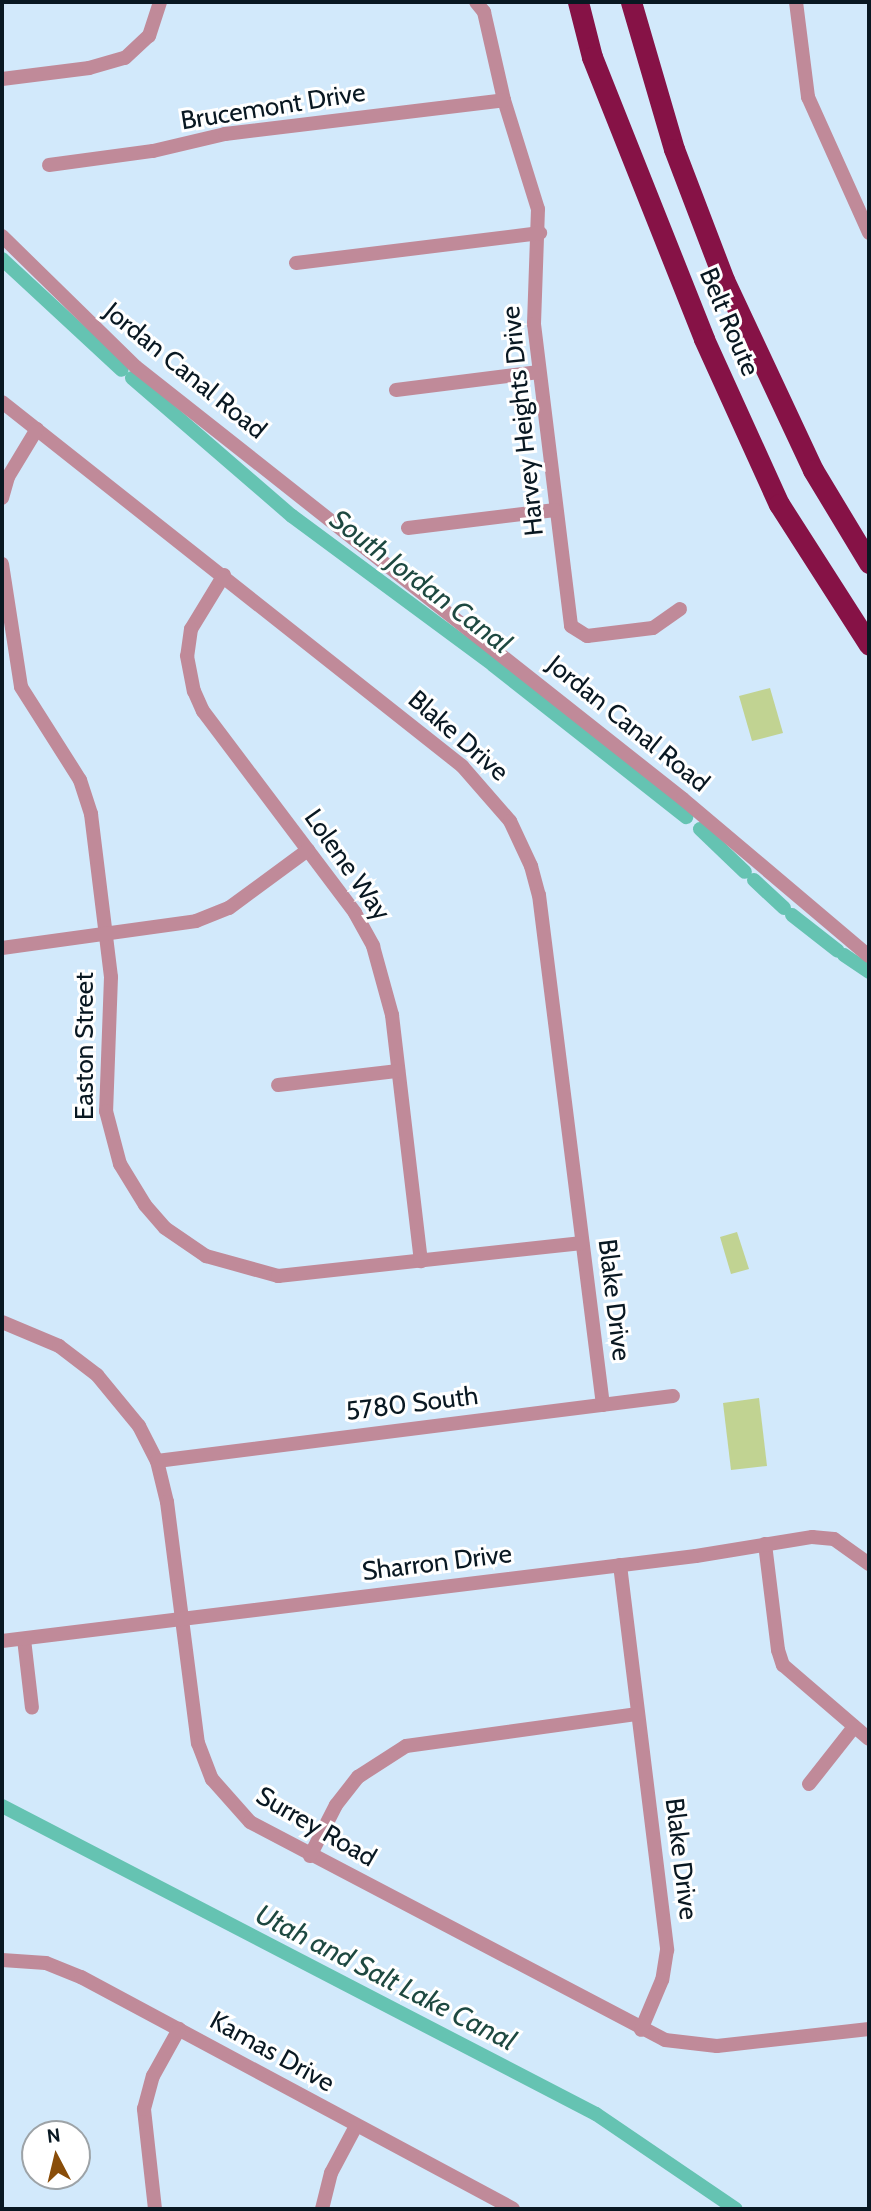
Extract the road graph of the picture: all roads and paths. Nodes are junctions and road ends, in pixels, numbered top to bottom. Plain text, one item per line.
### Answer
1 (160, 2) edge
2 (476, 2) edge
3 (578, 2) edge
4 (631, 2) edge
5 (796, 2) edge
6 (2, 79) edge
7 (504, 100) junction
8 (50, 164) dead end
9 (540, 233) junction
10 (869, 233) edge
11 (2, 236) edge
12 (296, 262) dead end
13 (539, 372) junction
14 (396, 390) dead end
15 (2, 402) edge
16 (37, 429) junction
17 (2, 498) edge
18 (555, 510) junction
19 (408, 528) dead end
20 (869, 563) edge
21 (2, 564) edge
22 (224, 575) junction
23 (680, 609) dead end
24 (869, 645) edge
25 (308, 850) junction
26 (106, 935) junction
27 (2, 948) edge
28 (869, 956) edge
29 (398, 1071) junction
30 (278, 1085) dead end
31 (582, 1243) junction
32 (421, 1261) junction
33 (2, 1322) edge
34 (673, 1396) dead end
35 (603, 1405) junction
36 (157, 1461) junction
37 (765, 1544) junction
38 (869, 1563) edge
39 (620, 1565) junction
40 (182, 1619) junction
41 (23, 1639) junction
42 (2, 1642) edge
43 (32, 1708) dead end
44 (638, 1714) junction
45 (854, 1727) junction
46 (869, 1739) edge
47 (809, 1784) dead end
48 (310, 1856) junction
49 (2, 1960) edge
50 (179, 2029) junction
51 (869, 2029) edge
52 (641, 2030) junction
53 (356, 2126) junction
54 (155, 2209) edge
55 (322, 2209) edge
56 (513, 2209) edge

1 - 6 street
2 - 7 street, Harvey Heights Drive
3 - 24 highway, Belt Route
4 - 20 highway, Belt Route
5 - 10 street
7 - 8 street, Brucemont Drive
7 - 9 street, Harvey Heights Drive
9 - 12 street
9 - 13 street, Harvey Heights Drive
11 - 28 street, Jordan Canal Road
13 - 14 street
13 - 18 street, Harvey Heights Drive
15 - 16 street, Blake Drive
16 - 17 street
16 - 22 street, Blake Drive
18 - 19 street
18 - 23 street, Harvey Heights Drive
21 - 26 street, Easton Street
22 - 25 street, Lolene Way
22 - 31 street, Blake Drive
25 - 26 street
25 - 29 street, Lolene Way
26 - 27 street
26 - 32 street, Easton Street
29 - 30 street
29 - 32 street, Lolene Way
31 - 32 street, Easton Street
31 - 35 street, Blake Drive
33 - 36 street, Surrey Road
34 - 35 street, 5780 South
35 - 36 street, 5780 South
36 - 40 street, Surrey Road
37 - 38 street, Sharron Drive
37 - 39 street, Sharron Drive
37 - 45 street
39 - 40 street, Sharron Drive
39 - 44 street, Blake Drive
40 - 41 street, Sharron Drive
40 - 48 street, Surrey Road
41 - 42 street, Sharron Drive
41 - 43 street
44 - 48 street
44 - 52 street, Blake Drive
45 - 46 street
45 - 47 street
48 - 52 street, Surrey Road
49 - 50 street, Kamas Drive
50 - 53 street, Kamas Drive
50 - 54 street
51 - 52 street, Surrey Road
53 - 55 street
53 - 56 street, Kamas Drive

